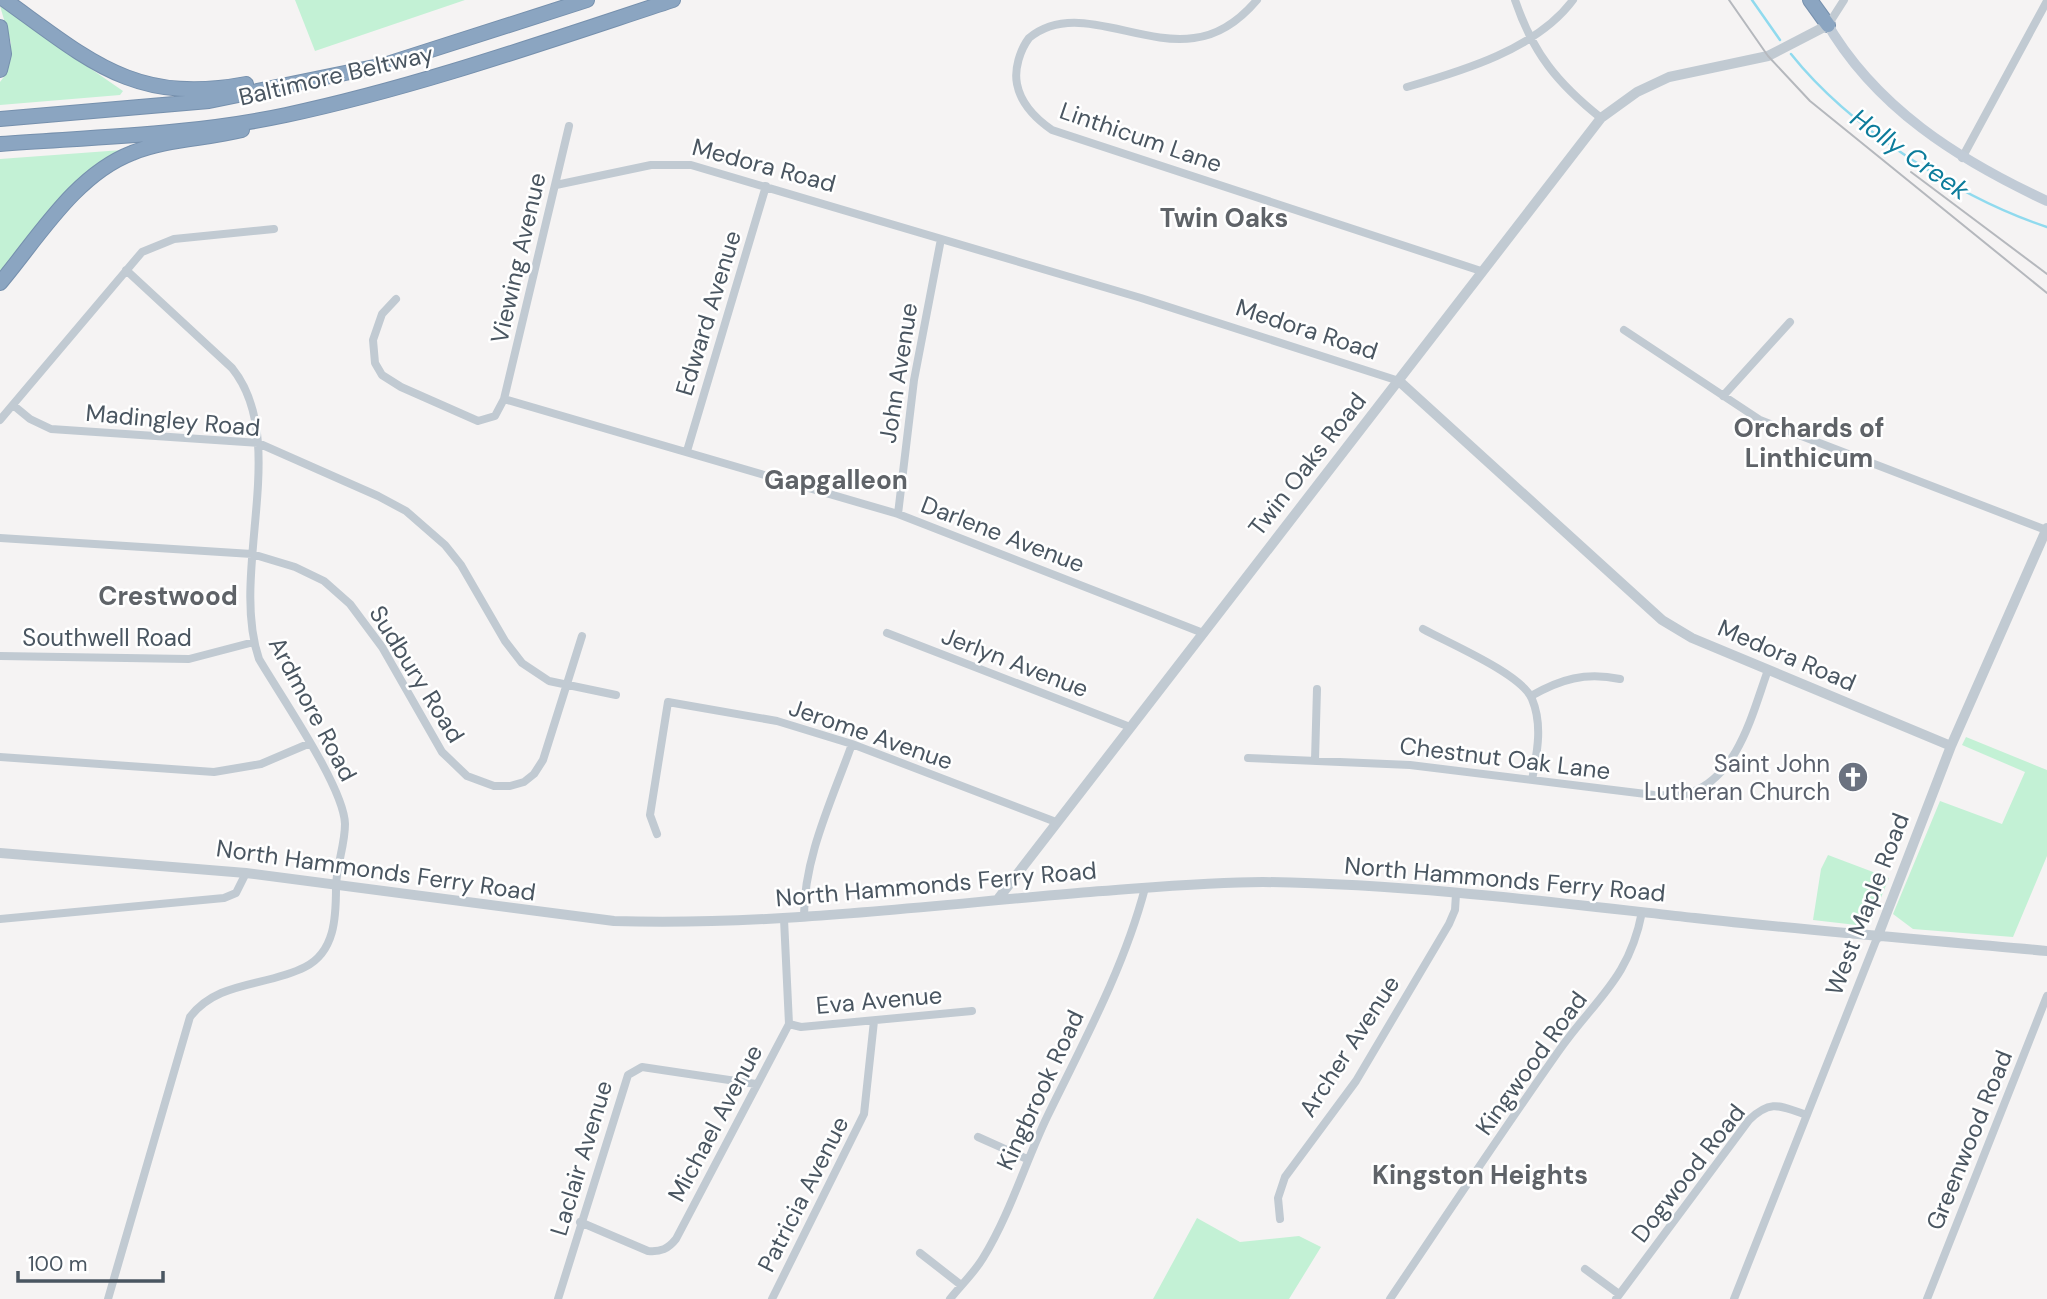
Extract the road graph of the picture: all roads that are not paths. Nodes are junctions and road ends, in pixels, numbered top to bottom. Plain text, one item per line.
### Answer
1 (5, 0) edge
2 (587, 0) edge
3 (673, 0) edge
4 (1257, 0) edge
5 (1515, 0) edge
6 (1573, 0) edge
7 (1814, 0) edge
8 (1844, 0) edge
9 (2047, 1) edge
10 (1068, 13) dead end
11 (1095, 15) dead end
12 (1828, 25) junction
13 (0, 27) edge
14 (1529, 38) junction
15 (0, 70) edge
16 (313, 79) junction
17 (1407, 87) dead end
18 (347, 101) junction
19 (1601, 118) junction
20 (0, 119) edge
21 (569, 126) dead end
22 (0, 144) edge
23 (1962, 158) junction
24 (556, 185) junction
25 (766, 186) junction
26 (2047, 201) edge
27 (274, 229) dead end
28 (941, 239) junction
29 (125, 270) junction
30 (1481, 271) junction
31 (0, 283) edge
32 (396, 299) dead end
33 (1790, 323) dead end
34 (1624, 330) dead end
35 (1399, 381) junction
36 (1723, 396) junction
37 (504, 399) junction
38 (13, 405) junction
39 (0, 420) edge
40 (258, 443) junction
41 (687, 451) junction
42 (898, 514) junction
43 (2047, 529) edge
44 (0, 538) edge
45 (252, 554) junction
46 (1423, 629) dead end
47 (887, 633) dead end
48 (1203, 633) junction
49 (582, 636) dead end
50 (254, 642) junction
51 (0, 656) edge
52 (1768, 670) junction
53 (1620, 679) dead end
54 (566, 686) junction
55 (1317, 689) dead end
56 (616, 695) dead end
57 (1531, 696) junction
58 (1130, 727) junction
59 (308, 744) junction
60 (852, 744) junction
61 (1951, 746) junction
62 (0, 757) edge
63 (1248, 758) dead end
64 (1314, 760) junction
65 (1532, 780) junction
66 (1056, 822) junction
67 (657, 834) dead end
68 (0, 853) edge
69 (246, 873) junction
70 (336, 883) junction
71 (1145, 888) junction
72 (1456, 894) junction
73 (998, 900) junction
74 (1642, 912) junction
75 (804, 916) junction
76 (0, 919) edge
77 (784, 919) junction
78 (1877, 938) junction
79 (2047, 951) edge
80 (2047, 996) edge
81 (972, 1011) dead end
82 (874, 1021) junction
83 (789, 1024) junction
84 (756, 1084) junction
85 (1807, 1115) junction
86 (978, 1137) dead end
87 (1027, 1160) junction
88 (1280, 1219) dead end
89 (580, 1222) junction
90 (920, 1254) dead end
91 (1585, 1269) dead end
92 (961, 1285) junction
93 (1617, 1296) edge
94 (108, 1299) edge
95 (558, 1299) edge
96 (772, 1299) edge
97 (950, 1299) edge
98 (1390, 1299) edge
99 (1734, 1299) edge
100 (1927, 1299) edge

1 - 16 highway
2 - 16 highway, Baltimore Beltway
3 - 18 highway, Baltimore Beltway
4 - 11 street
5 - 14 street
6 - 14 street
7 - 12 highway
8 - 12 street
9 - 23 street
10 - 30 street, Linthicum Lane
12 - 19 street, Twin Oaks Road
12 - 23 main road
13 - 15 highway
14 - 17 street
14 - 19 street
16 - 20 highway, Baltimore Beltway
18 - 22 highway, Baltimore Beltway
18 - 31 highway
19 - 30 street, Twin Oaks Road
21 - 24 street, Viewing Avenue
23 - 26 main road
24 - 25 street, Medora Road
24 - 37 street, Viewing Avenue
25 - 28 street, Medora Road
25 - 41 street, Edward Avenue
27 - 29 street
28 - 35 street, Medora Road
28 - 42 street, John Avenue
29 - 38 street
29 - 40 street, Ardmore Road
30 - 35 street, Twin Oaks Road
32 - 37 street
33 - 36 street
34 - 36 street
35 - 48 street, Twin Oaks Road
35 - 52 street, Medora Road
36 - 43 street
37 - 41 street, Darlene Avenue
38 - 39 street
38 - 40 street, Madingley Road
40 - 45 street, Ardmore Road
40 - 54 street, Madingley Road
41 - 42 street, Darlene Avenue
42 - 48 street, Darlene Avenue
43 - 61 street, West Maple Road
44 - 45 street, Sudbury Road
45 - 50 street, Ardmore Road
45 - 54 street, Sudbury Road
46 - 57 street
47 - 58 street, Jerlyn Avenue
48 - 58 street, Twin Oaks Road
49 - 54 street, Sudbury Road
50 - 51 street, Southwell Road
50 - 59 street, Ardmore Road
52 - 61 street, Medora Road
52 - 65 street, Chestnut Oak Lane
53 - 57 street
54 - 56 street, Madingley Road
55 - 64 street
57 - 65 street
58 - 66 street, Twin Oaks Road
59 - 62 street
59 - 70 street, Ardmore Road
60 - 66 street, Jerome Avenue
60 - 67 street, Jerome Avenue
60 - 75 street
61 - 78 street, West Maple Road
63 - 64 street, Chestnut Oak Lane
64 - 65 street, Chestnut Oak Lane
66 - 73 street, Twin Oaks Road
68 - 69 street, North Hammonds Ferry Road
69 - 70 street, North Hammonds Ferry Road
69 - 76 street
70 - 77 street, North Hammonds Ferry Road
70 - 94 street, Ardmore Road
71 - 72 street, North Hammonds Ferry Road
71 - 73 street, North Hammonds Ferry Road
71 - 87 street, Kingbrook Road
72 - 74 street, North Hammonds Ferry Road
72 - 88 street, Archer Avenue
73 - 75 street, North Hammonds Ferry Road
74 - 78 street, North Hammonds Ferry Road
74 - 98 street, Kingwood Road
75 - 77 street, North Hammonds Ferry Road
77 - 83 street, Michael Avenue
78 - 79 street, North Hammonds Ferry Road
78 - 85 street, West Maple Road
80 - 100 street, Greenwood Road
81 - 82 street, Eva Avenue
82 - 83 street, Eva Avenue
82 - 96 street, Patricia Avenue
83 - 84 street, Michael Avenue
84 - 89 street, Michael Avenue
84 - 89 street, Laclair Avenue
85 - 93 street, Dogwood Road
85 - 99 street, West Maple Road
86 - 87 street
87 - 92 street, Kingbrook Road
89 - 95 street, Laclair Avenue
90 - 92 street
91 - 93 street
92 - 97 street, Kingbrook Road

